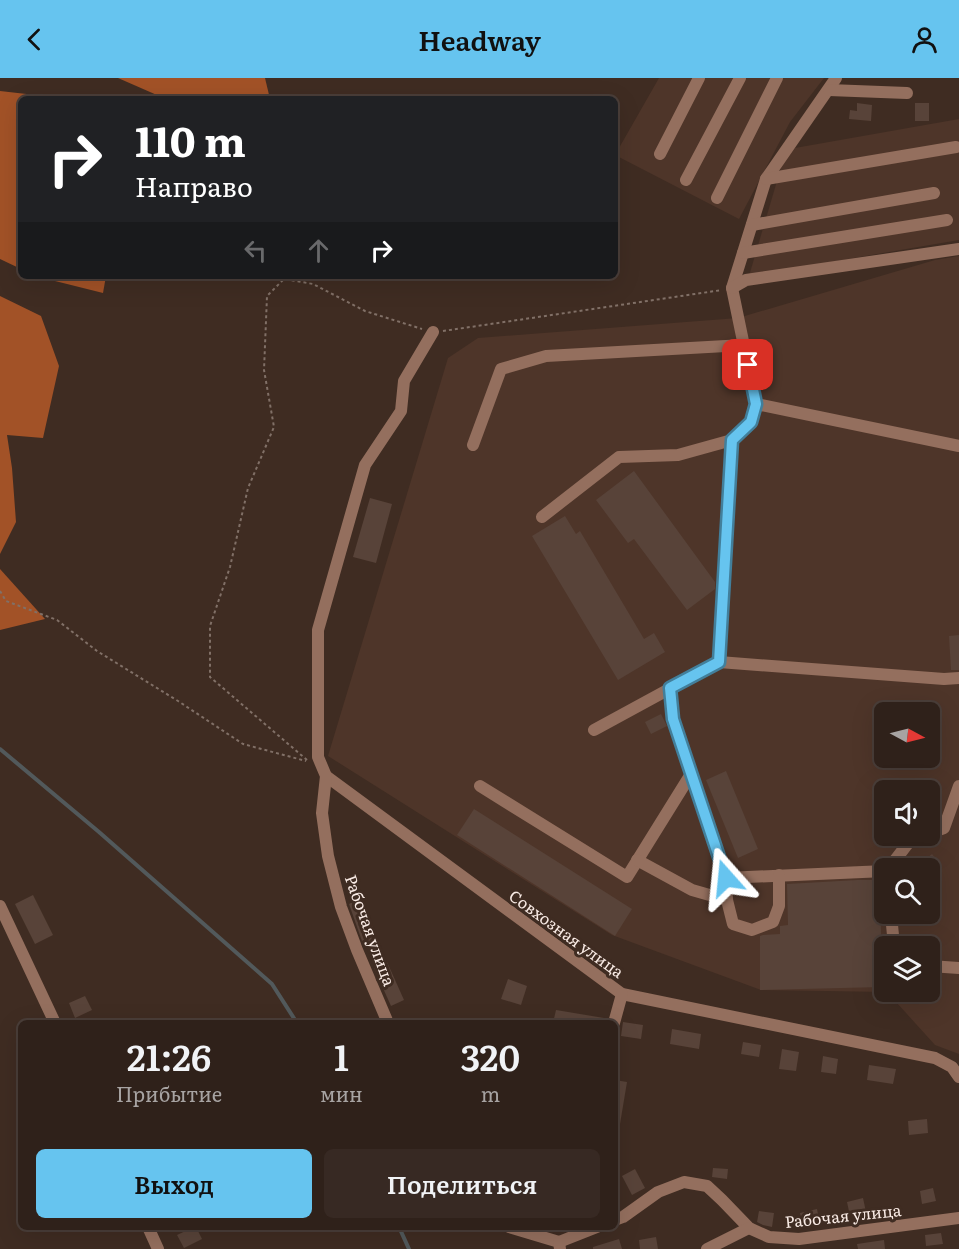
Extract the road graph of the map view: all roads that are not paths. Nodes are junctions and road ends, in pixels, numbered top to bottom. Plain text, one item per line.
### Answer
1 (699, 78) edge
2 (740, 78) edge
3 (777, 78) edge
4 (836, 78) edge
5 (829, 90) junction
6 (907, 93) dead end
7 (956, 147) dead end
8 (660, 154) dead end
9 (766, 179) junction
10 (686, 180) dead end
11 (934, 193) dead end
12 (717, 198) dead end
13 (947, 220) dead end
14 (752, 225) junction
15 (959, 249) edge
16 (743, 253) junction
17 (732, 288) junction
18 (433, 332) road end
19 (744, 345) junction
20 (756, 404) junction
21 (732, 440) junction
22 (473, 445) dead end
23 (959, 446) edge
24 (542, 517) dead end
25 (719, 662) junction
26 (959, 678) edge
27 (670, 688) junction
28 (594, 730) dead end
29 (692, 774) junction
30 (326, 776) junction
31 (480, 786) dead end
32 (959, 786) edge
33 (940, 829) edge
34 (906, 846) edge
35 (897, 858) edge
36 (637, 860) junction
37 (874, 871) edge
38 (779, 875) junction
39 (726, 878) junction
40 (727, 900) junction
41 (0, 906) edge
42 (940, 967) edge
43 (959, 968) edge
44 (622, 994) junction
45 (54, 1020) edge
46 (387, 1020) edge
47 (615, 1020) edge
48 (959, 1077) edge
49 (959, 1218) edge
50 (618, 1219) edge
51 (749, 1228) junction
52 (149, 1230) edge
53 (517, 1230) edge
54 (591, 1230) edge
55 (832, 1236) junction
56 (559, 1246) edge
57 (158, 1249) edge
58 (707, 1249) edge
59 (833, 1249) edge

1 - 8 street
2 - 10 street
3 - 12 street
4 - 5 street
5 - 6 street
5 - 9 street
7 - 9 street
9 - 14 street
11 - 14 street
13 - 16 street
14 - 16 street
15 - 17 street
16 - 17 street
17 - 19 street
18 - 30 street
19 - 20 street
19 - 22 street
20 - 21 street
20 - 23 street
21 - 24 street
21 - 25 street
25 - 26 street
25 - 27 street
27 - 28 street
27 - 29 street
29 - 36 street
29 - 39 street
30 - 44 street, Совхозная улица
30 - 46 street, Рабочая улица
31 - 36 street
32 - 33 street
34 - 35 street
36 - 40 street
37 - 38 street
38 - 39 street
38 - 40 street
39 - 40 street
41 - 45 street
42 - 43 street
44 - 47 street
44 - 48 street, Совхозная улица
49 - 55 street, Рабочая улица
50 - 51 street, Рабочая улица
51 - 55 street, Рабочая улица
51 - 58 street
52 - 57 street
53 - 56 street
54 - 56 street
55 - 59 street

